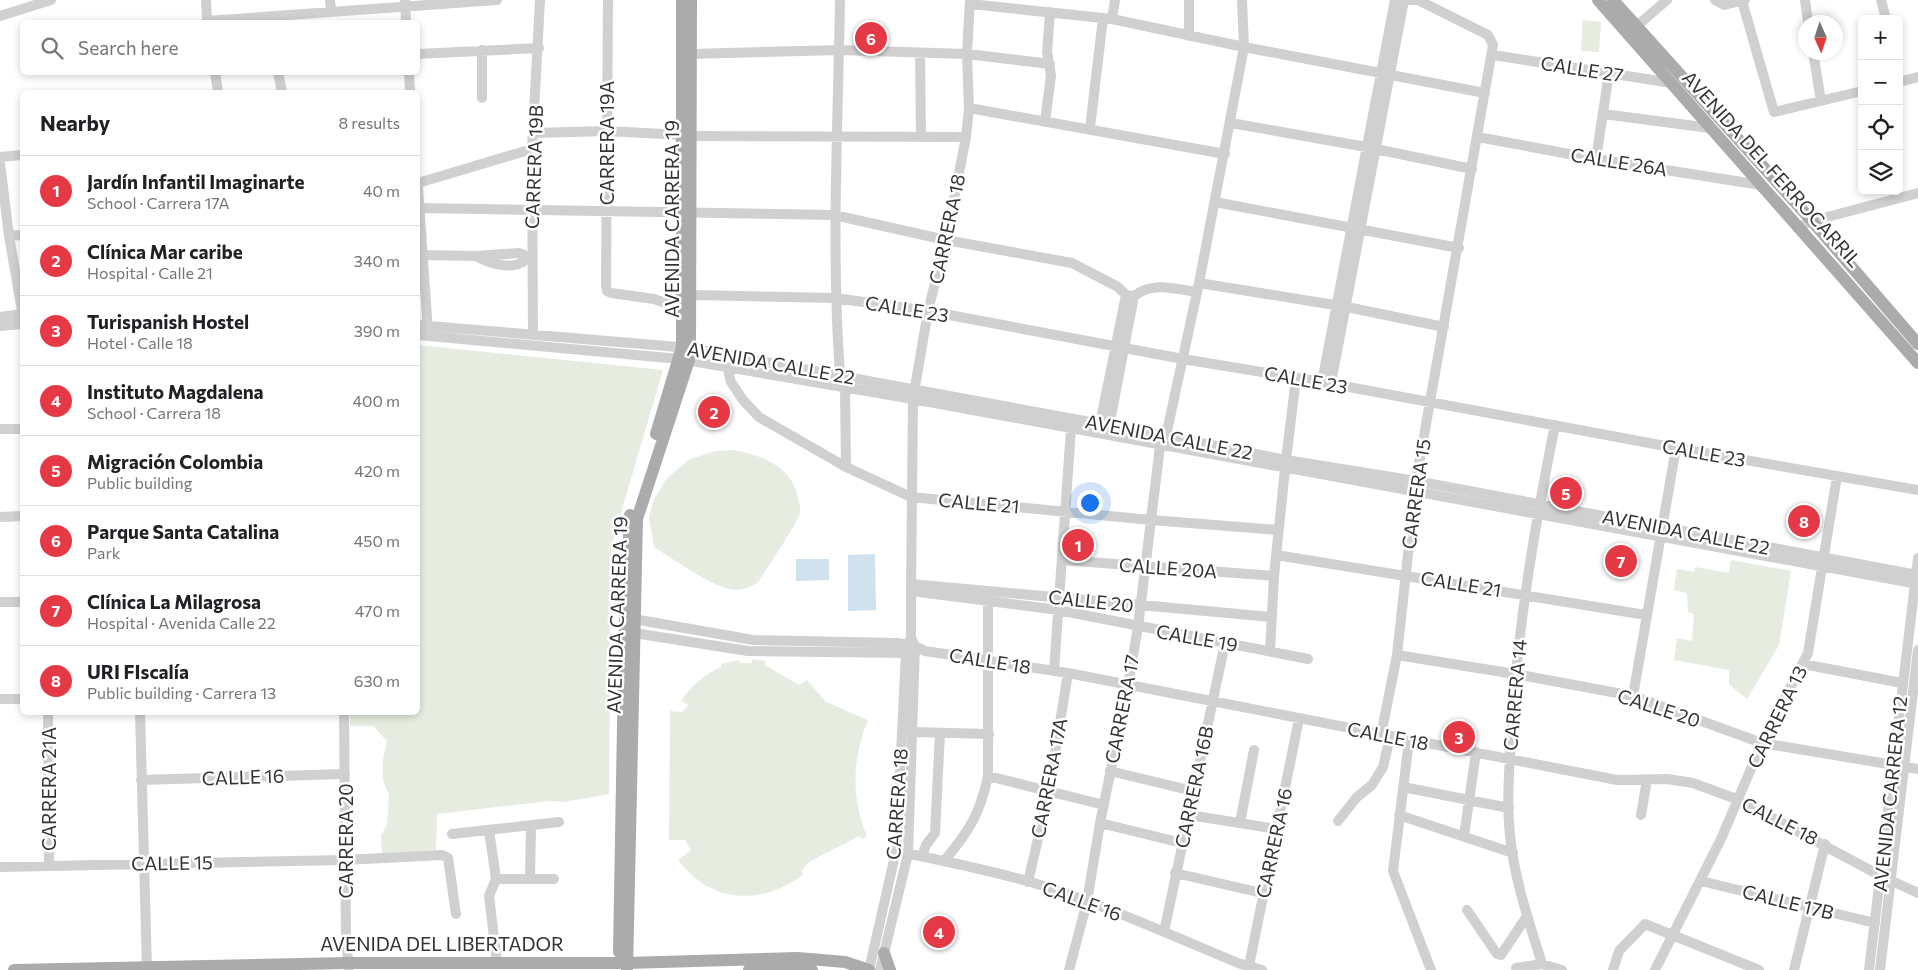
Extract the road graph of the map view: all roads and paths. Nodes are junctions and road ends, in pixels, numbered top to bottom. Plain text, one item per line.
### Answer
1 (51, 0) edge
2 (206, 0) edge
3 (497, 0) edge
4 (540, 0) edge
5 (608, 0) edge
6 (682, 0) edge
7 (691, 0) edge
8 (840, 0) edge
9 (1114, 0) edge
10 (1189, 0) edge
11 (1242, 0) edge
12 (1400, 0) edge
13 (1418, 0) edge
14 (1598, 0) edge
15 (1613, 0) edge
16 (1668, 0) edge
17 (1715, 0) edge
18 (1744, 0) edge
19 (1805, 0) edge
20 (1881, 0) edge
21 (970, 2) edge
22 (405, 3) edge
23 (330, 5) edge
24 (1050, 12) junction
25 (1807, 15) edge
26 (1885, 15) edge
27 (0, 16) edge
28 (264, 19) edge
29 (1108, 19) junction
30 (207, 20) edge
31 (245, 20) edge
32 (406, 20) edge
33 (1632, 30) junction
34 (1189, 36) junction
35 (1244, 47) junction
36 (539, 48) junction
37 (482, 50) junction
38 (839, 50) junction
39 (920, 53) junction
40 (420, 54) edge
41 (691, 54) junction
42 (967, 54) junction
43 (1493, 56) junction
44 (1814, 60) edge
45 (1050, 64) junction
46 (1386, 73) junction
47 (1610, 73) junction
48 (215, 75) edge
49 (279, 75) edge
50 (409, 75) edge
51 (1918, 77) edge
52 (1903, 78) edge
53 (1672, 84) junction
54 (218, 90) edge
55 (282, 90) edge
56 (410, 90) edge
57 (1858, 92) edge
58 (1485, 93) junction
59 (482, 98) dead end
60 (1821, 101) junction
61 (969, 108) junction
62 (1603, 114) junction
63 (1045, 122) junction
64 (1230, 123) junction
65 (1090, 128) junction
66 (1710, 128) junction
67 (607, 131) junction
68 (534, 133) junction
69 (687, 135) junction
70 (838, 136) junction
71 (921, 137) junction
72 (966, 137) junction
73 (1478, 137) junction
74 (1370, 148) junction
75 (532, 149) junction
76 (1225, 154) junction
77 (20, 155) edge
78 (0, 157) edge
79 (1596, 159) junction
80 (0, 163) edge
81 (1472, 170) junction
82 (420, 182) edge
83 (1761, 184) junction
84 (1918, 193) edge
85 (1214, 202) junction
86 (420, 208) edge
87 (532, 208) junction
88 (607, 210) junction
89 (687, 213) junction
90 (834, 216) junction
91 (1812, 221) junction
92 (420, 227) edge
93 (1799, 227) junction
94 (1356, 228) junction
95 (20, 235) edge
96 (9, 236) junction
97 (946, 240) junction
98 (1459, 248) junction
99 (423, 255) junction
100 (476, 256) dead end
101 (1198, 288) junction
102 (691, 295) junction
103 (1130, 296) junction
104 (835, 298) junction
105 (20, 301) edge
106 (1342, 306) junction
107 (682, 309) junction
108 (928, 312) junction
109 (20, 313) edge
110 (0, 317) edge
111 (20, 324) edge
112 (0, 326) edge
113 (1444, 327) junction
114 (425, 332) edge
115 (532, 335) junction
116 (1918, 344) edge
117 (1121, 346) junction
118 (685, 353) junction
119 (1183, 359) junction
120 (1918, 363) edge
121 (727, 367) junction
122 (840, 375) junction
123 (1296, 378) junction
124 (1327, 382) junction
125 (846, 388) junction
126 (914, 394) junction
127 (1429, 402) junction
128 (1555, 425) junction
129 (20, 429) edge
130 (1071, 429) junction
131 (0, 430) edge
132 (1104, 430) junction
133 (1166, 436) junction
134 (1160, 446) junction
135 (1676, 448) junction
136 (1285, 465) junction
137 (846, 467) junction
138 (1837, 476) junction
139 (1415, 486) junction
140 (1918, 490) edge
141 (912, 497) junction
142 (1538, 509) junction
143 (1066, 511) junction
144 (20, 516) edge
145 (0, 517) edge
146 (1151, 520) junction
147 (1278, 530) junction
148 (1661, 531) junction
149 (1276, 555) junction
150 (1918, 558) edge
151 (1062, 560) junction
152 (1822, 561) junction
153 (1144, 566) junction
154 (1406, 575) junction
155 (1274, 576) junction
156 (1917, 579) edge
157 (911, 587) junction
158 (1524, 594) junction
159 (988, 597) junction
160 (1059, 598) junction
161 (0, 602) edge
162 (20, 602) edge
163 (1140, 606) junction
164 (1058, 610) junction
165 (1646, 615) junction
166 (1270, 616) junction
167 (629, 619) junction
168 (1138, 627) junction
169 (629, 633) junction
170 (1225, 643) junction
171 (913, 647) junction
172 (1270, 650) junction
173 (1918, 650) edge
174 (1397, 655) junction
175 (1308, 659) dead end
176 (987, 661) junction
177 (1803, 664) junction
178 (1054, 671) junction
179 (1068, 674) junction
180 (1515, 674) junction
181 (1902, 683) junction
182 (1128, 686) junction
183 (1633, 696) junction
184 (0, 699) edge
185 (20, 699) edge
186 (1212, 702) junction
187 (48, 715) edge
188 (140, 715) edge
189 (344, 715) edge
190 (1299, 719) junction
191 (913, 732) junction
192 (940, 733) junction
193 (989, 734) junction
194 (1386, 736) junction
195 (1409, 740) junction
196 (1762, 743) junction
197 (1254, 750) dead end
198 (1476, 752) junction
199 (1510, 759) junction
200 (1893, 765) junction
201 (1906, 766) junction
202 (1918, 769) edge
203 (1110, 771) junction
204 (345, 774) junction
205 (988, 776) junction
206 (141, 780) junction
207 (1647, 780) junction
208 (1403, 787) junction
209 (1050, 791) junction
210 (1193, 791) junction
211 (1468, 800) junction
212 (1739, 800) junction
213 (1104, 805) junction
214 (1509, 808) junction
215 (1189, 815) junction
216 (1399, 815) junction
217 (1641, 815) dead end
218 (1338, 821) dead end
219 (559, 822) dead end
220 (1100, 822) junction
221 (1240, 823) junction
222 (531, 825) junction
223 (1277, 829) junction
224 (489, 830) junction
225 (452, 834) dead end
226 (1464, 836) junction
227 (1182, 843) junction
228 (1825, 844) junction
229 (896, 851) junction
230 (1513, 853) junction
231 (908, 854) junction
232 (922, 856) junction
233 (345, 860) junction
234 (944, 860) junction
235 (144, 862) junction
236 (49, 866) junction
237 (0, 867) edge
238 (1175, 874) junction
239 (1881, 876) junction
240 (496, 879) junction
241 (554, 879) dead end
242 (530, 880) junction
243 (1701, 881) junction
244 (1891, 881) junction
245 (1028, 882) junction
246 (1262, 893) junction
247 (1918, 893) edge
248 (1087, 902) junction
249 (1808, 908) junction
250 (1467, 910) dead end
251 (456, 914) dead end
252 (1528, 916) junction
253 (1875, 923) junction
254 (1164, 932) junction
255 (1673, 936) junction
256 (884, 953) junction
257 (497, 963) junction
258 (1542, 964) junction
259 (348, 966) edge
260 (623, 966) edge
261 (1237, 966) edge
262 (1249, 966) junction
263 (1516, 968) dead end
264 (147, 969) edge
265 (14, 970) edge
266 (749, 970) edge
267 (812, 970) edge
268 (869, 970) edge
269 (880, 970) edge
270 (890, 970) edge
271 (1069, 970) edge
272 (1262, 970) edge
273 (1431, 970) edge
274 (1562, 970) edge
275 (1613, 970) edge
276 (1655, 970) edge
277 (1759, 970) edge
278 (1794, 970) edge
279 (1869, 970) edge
280 (1880, 970) edge

1 - 27 street
2 - 30 street
3 - 22 street
4 - 36 street, CARRERA 19B
5 - 67 street, CARRERA 19A
6 - 69 main road, AVENIDA CARRERA 19
7 - 41 main road, AVENIDA CARRERA 19
8 - 38 street
9 - 29 street
10 - 34 street
11 - 35 street
12 - 13 street
12 - 46 street
13 - 43 street
14 - 33 main road, AVENIDA DEL FERROCARRIL
15 - 33 main road, AVENIDA DEL FERROCARRIL
16 - 33 street
17 - 18 street
18 - 60 street
19 - 25 street
20 - 26 street
21 - 24 street
21 - 42 street, CARRERA 18
22 - 23 street
22 - 32 street
23 - 28 street
24 - 29 street
24 - 45 street
28 - 31 street
29 - 34 street
29 - 65 street
33 - 53 main road, AVENIDA DEL FERROCARRIL
33 - 91 main road, AVENIDA DEL FERROCARRIL
34 - 35 street
35 - 46 street
35 - 64 street
36 - 37 street
36 - 68 street, CARRERA 19B
37 - 40 street
37 - 59 street
38 - 39 street
38 - 41 street
38 - 70 street
39 - 42 street
39 - 71 street
41 - 69 main road, AVENIDA CARRERA 19
42 - 45 street
42 - 61 street, CARRERA 18
43 - 47 street, CALLE 27
43 - 58 street, CARRERA 15
44 - 60 street
45 - 63 street
46 - 58 street
46 - 74 street
47 - 53 street, CALLE 27
47 - 62 street
48 - 54 street
49 - 55 street
50 - 56 street
51 - 52 street
53 - 66 main road, AVENIDA DEL FERROCARRIL
57 - 60 street
58 - 73 street, CARRERA 15
61 - 63 street
61 - 72 street, CARRERA 18
62 - 66 street
62 - 79 street
63 - 65 street
64 - 74 street
64 - 76 street
65 - 76 street
66 - 83 main road, AVENIDA DEL FERROCARRIL
67 - 68 street
67 - 69 street
67 - 88 street, CARRERA 19A
68 - 75 street, CARRERA 19B
69 - 70 street
69 - 89 main road, AVENIDA CARRERA 19
70 - 71 street
70 - 90 street
71 - 72 street
72 - 97 street, CARRERA 18
73 - 79 street, CALLE 26A
73 - 81 street, CARRERA 15
74 - 81 street
74 - 94 street
75 - 82 street
75 - 87 street, CARRERA 19B
76 - 85 street
77 - 78 street
79 - 83 street, CALLE 26A
80 - 96 street
81 - 98 street, CARRERA 15
83 - 93 main road, AVENIDA DEL FERROCARRIL
84 - 91 street
85 - 94 street
85 - 101 street
86 - 87 street
87 - 88 street
87 - 115 street, CARRERA 19B
88 - 89 street
88 - 107 street, CARRERA 19A
89 - 90 street
89 - 102 main road, AVENIDA CARRERA 19
89 - 107 main road, AVENIDA CARRERA 19
90 - 97 street
90 - 104 street
91 - 93 street
91 - 116 main road, AVENIDA DEL FERROCARRIL
92 - 99 street
93 - 120 main road, AVENIDA DEL FERROCARRIL
94 - 98 street
94 - 106 street
95 - 96 street
96 - 105 street
97 - 103 street
97 - 108 street, CARRERA 18
98 - 113 street, CARRERA 15
99 - 100 street
99 - 114 street
101 - 103 street
101 - 106 street
101 - 119 street
102 - 104 street, CALLE 23
102 - 118 main road, AVENIDA CARRERA 19
103 - 117 street
104 - 108 street, CALLE 23
104 - 122 street
106 - 113 street
106 - 124 street
107 - 118 main road, AVENIDA CARRERA 19
108 - 117 street, CALLE 23
108 - 126 street, CARRERA 18
109 - 110 street
111 - 112 street
113 - 127 street, CARRERA 15
114 - 115 street, AVENIDA CALLE 22
114 - 118 street, AVENIDA CALLE 22
115 - 118 street, AVENIDA CALLE 22
117 - 119 street, CALLE 23
117 - 132 street
118 - 121 street, AVENIDA CALLE 22
118 - 122 street, AVENIDA CALLE 22
118 - 167 main road, AVENIDA CARRERA 19
119 - 123 street, CALLE 23
119 - 133 street
121 - 125 street, AVENIDA CALLE 22
121 - 137 street, CALLE 21
122 - 126 street, AVENIDA CALLE 22
123 - 124 street, CALLE 23
123 - 136 street
124 - 127 street, CALLE 23
125 - 126 street, AVENIDA CALLE 22
125 - 137 street
126 - 130 street, AVENIDA CALLE 22
126 - 132 street, AVENIDA CALLE 22
126 - 141 street, CARRERA 18
127 - 128 street, CALLE 23
127 - 139 street, CARRERA 15
128 - 135 street, CALLE 23
128 - 142 street, CARRERA 14
129 - 131 street
130 - 132 street, AVENIDA CALLE 22
130 - 143 street
132 - 133 street, AVENIDA CALLE 22
132 - 134 street, AVENIDA CALLE 22
133 - 134 street
133 - 136 street, AVENIDA CALLE 22
134 - 136 street, AVENIDA CALLE 22
134 - 146 street, CARRERA 17
135 - 138 street, CALLE 23
135 - 148 street
136 - 139 street, AVENIDA CALLE 22
136 - 147 street
137 - 141 street, CALLE 21
138 - 140 street, CALLE 23
138 - 152 street, CARRERA 13
139 - 142 street, AVENIDA CALLE 22
139 - 154 street, CARRERA 15
141 - 143 street, CALLE 21
141 - 157 street, CARRERA 18
142 - 148 street, AVENIDA CALLE 22
142 - 158 street, CARRERA 14
143 - 146 street, CALLE 21
143 - 151 street
144 - 145 street
146 - 147 street, CALLE 21
146 - 153 street, CARRERA 17
147 - 149 street
148 - 152 street, AVENIDA CALLE 22
148 - 165 street
149 - 154 street, CALLE 21
149 - 155 street
150 - 156 street, AVENIDA CARRERA 12
151 - 153 street, CALLE 20A
151 - 160 street
152 - 156 street, AVENIDA CALLE 22
152 - 177 street, CARRERA 13
153 - 155 street, CALLE 20A
153 - 163 street, CARRERA 17
154 - 158 street, CALLE 21
154 - 174 street, CARRERA 15
155 - 166 street
156 - 181 street, AVENIDA CARRERA 12
157 - 159 street, CALLE 20
157 - 171 street, CARRERA 18
158 - 165 street, CALLE 21
158 - 180 street, CARRERA 14
159 - 160 street, CALLE 20
159 - 164 street, CALLE 20
159 - 176 street
160 - 163 street, CALLE 20
160 - 164 street
161 - 162 street
163 - 166 street, CALLE 20
163 - 168 street, CARRERA 17
164 - 168 street, CALLE 19
164 - 178 street
165 - 183 street
166 - 172 street
167 - 169 main road, AVENIDA CARRERA 19
167 - 171 street, CALLE 18
168 - 170 street, CALLE 19
168 - 182 street, CARRERA 17
169 - 171 street, CALLE 18
169 - 260 main road, AVENIDA CARRERA 19
170 - 172 street, CALLE 19
170 - 186 street, CARRERA 16B
171 - 176 street, CALLE 18
171 - 191 street, CARRERA 18
171 - 229 street, CARRERA 18
172 - 175 street, CALLE 19
173 - 201 street, AVENIDA CARRERA 12
174 - 180 street, CALLE 20
174 - 194 street, CARRERA 15
176 - 178 street, CALLE 18
176 - 193 street
177 - 181 street
177 - 196 street, CARRERA 13
178 - 179 street, CALLE 18
179 - 182 street, CALLE 18
179 - 209 street, CARRERA 17A
180 - 183 street, CALLE 20
180 - 199 street, CARRERA 14
181 - 200 street, AVENIDA CARRERA 12
182 - 186 street, CALLE 18
182 - 203 street, CARRERA 17
183 - 196 street, CALLE 20
184 - 185 street
186 - 190 street, CALLE 18
186 - 210 street, CARRERA 16B
187 - 236 street, CARRERA 21A
188 - 206 street
189 - 204 street, CARRERA 20
190 - 194 street, CALLE 18
190 - 223 street, CARRERA 16
191 - 192 street
191 - 231 street, CARRERA 18
192 - 193 street
192 - 232 street
193 - 205 street
194 - 195 street, CALLE 18
194 - 218 street, CARRERA 15
195 - 198 street, CALLE 18
195 - 208 street
196 - 200 street, CALLE 20
196 - 212 street, CARRERA 13
197 - 221 street
198 - 199 street, CALLE 18
198 - 211 street
199 - 207 street, CALLE 18
199 - 214 street, CARRERA 14
200 - 201 street, CALLE 20
200 - 239 street, AVENIDA CARRERA 12
201 - 202 street, CALLE 20
201 - 244 street, AVENIDA CARRERA 12
203 - 210 street
203 - 213 street, CARRERA 17
204 - 206 street, CALLE 16
204 - 233 street, CARRERA 20
205 - 209 street
205 - 234 street
206 - 235 street
207 - 212 street, CALLE 18
207 - 217 street
208 - 211 street
208 - 216 street
209 - 213 street
209 - 245 street, CARRERA 17A
210 - 215 street, CARRERA 16B
211 - 214 street
211 - 226 street
212 - 228 street, CALLE 18
212 - 243 street, CARRERA 13
213 - 220 street, CARRERA 17
214 - 230 street, CARRERA 14
215 - 221 street
215 - 227 street, CARRERA 16B
216 - 226 street
216 - 273 street
219 - 222 street
220 - 227 street
220 - 248 street, CARRERA 17
221 - 223 street
222 - 224 street
222 - 242 street
223 - 246 street, CARRERA 16
224 - 225 street
224 - 240 street
226 - 230 street
227 - 238 street, CARRERA 16B
228 - 239 street, CALLE 18
228 - 249 street
229 - 231 street, CALLE 16
229 - 268 street, CARRERA 18
230 - 252 street, CARRERA 14
231 - 232 street, CALLE 16
231 - 256 street, CARRERA 18
232 - 234 street, CALLE 16
233 - 235 street, CALLE 15
233 - 251 street, CALLE 15
233 - 259 street, CARRERA 20
234 - 245 street, CALLE 16
235 - 236 street, CALLE 15
235 - 264 street
236 - 237 street, CALLE 15
238 - 246 street
238 - 254 street, CARRERA 16B
239 - 244 street, CALLE 18
239 - 253 street, AVENIDA CARRERA 12
240 - 242 street
240 - 257 street
241 - 242 street
243 - 249 street, CALLE 17B
243 - 255 street, CARRERA 13
244 - 247 street, CALLE 18
244 - 280 street, AVENIDA CARRERA 12
245 - 248 street, CALLE 16
246 - 262 street, CARRERA 16
248 - 254 street, CALLE 16
248 - 271 street, CARRERA 17
249 - 253 street, CALLE 17B
249 - 278 street
250 - 252 street
252 - 258 street, CARRERA 14
253 - 279 street, AVENIDA CARRERA 12
254 - 261 street, CALLE 16
255 - 275 street
255 - 276 street, CARRERA 13
255 - 277 street
256 - 269 street, CARRERA 18
256 - 270 main road
257 - 259 main road, AVENIDA DEL LIBERTADOR
257 - 260 main road, AVENIDA DEL LIBERTADOR
258 - 263 street
258 - 274 street
259 - 264 main road, AVENIDA DEL LIBERTADOR
260 - 268 main road, AVENIDA DEL LIBERTADOR
261 - 262 street, CALLE 16
262 - 272 street, CALLE 16
264 - 265 main road, AVENIDA DEL LIBERTADOR
266 - 267 main road

